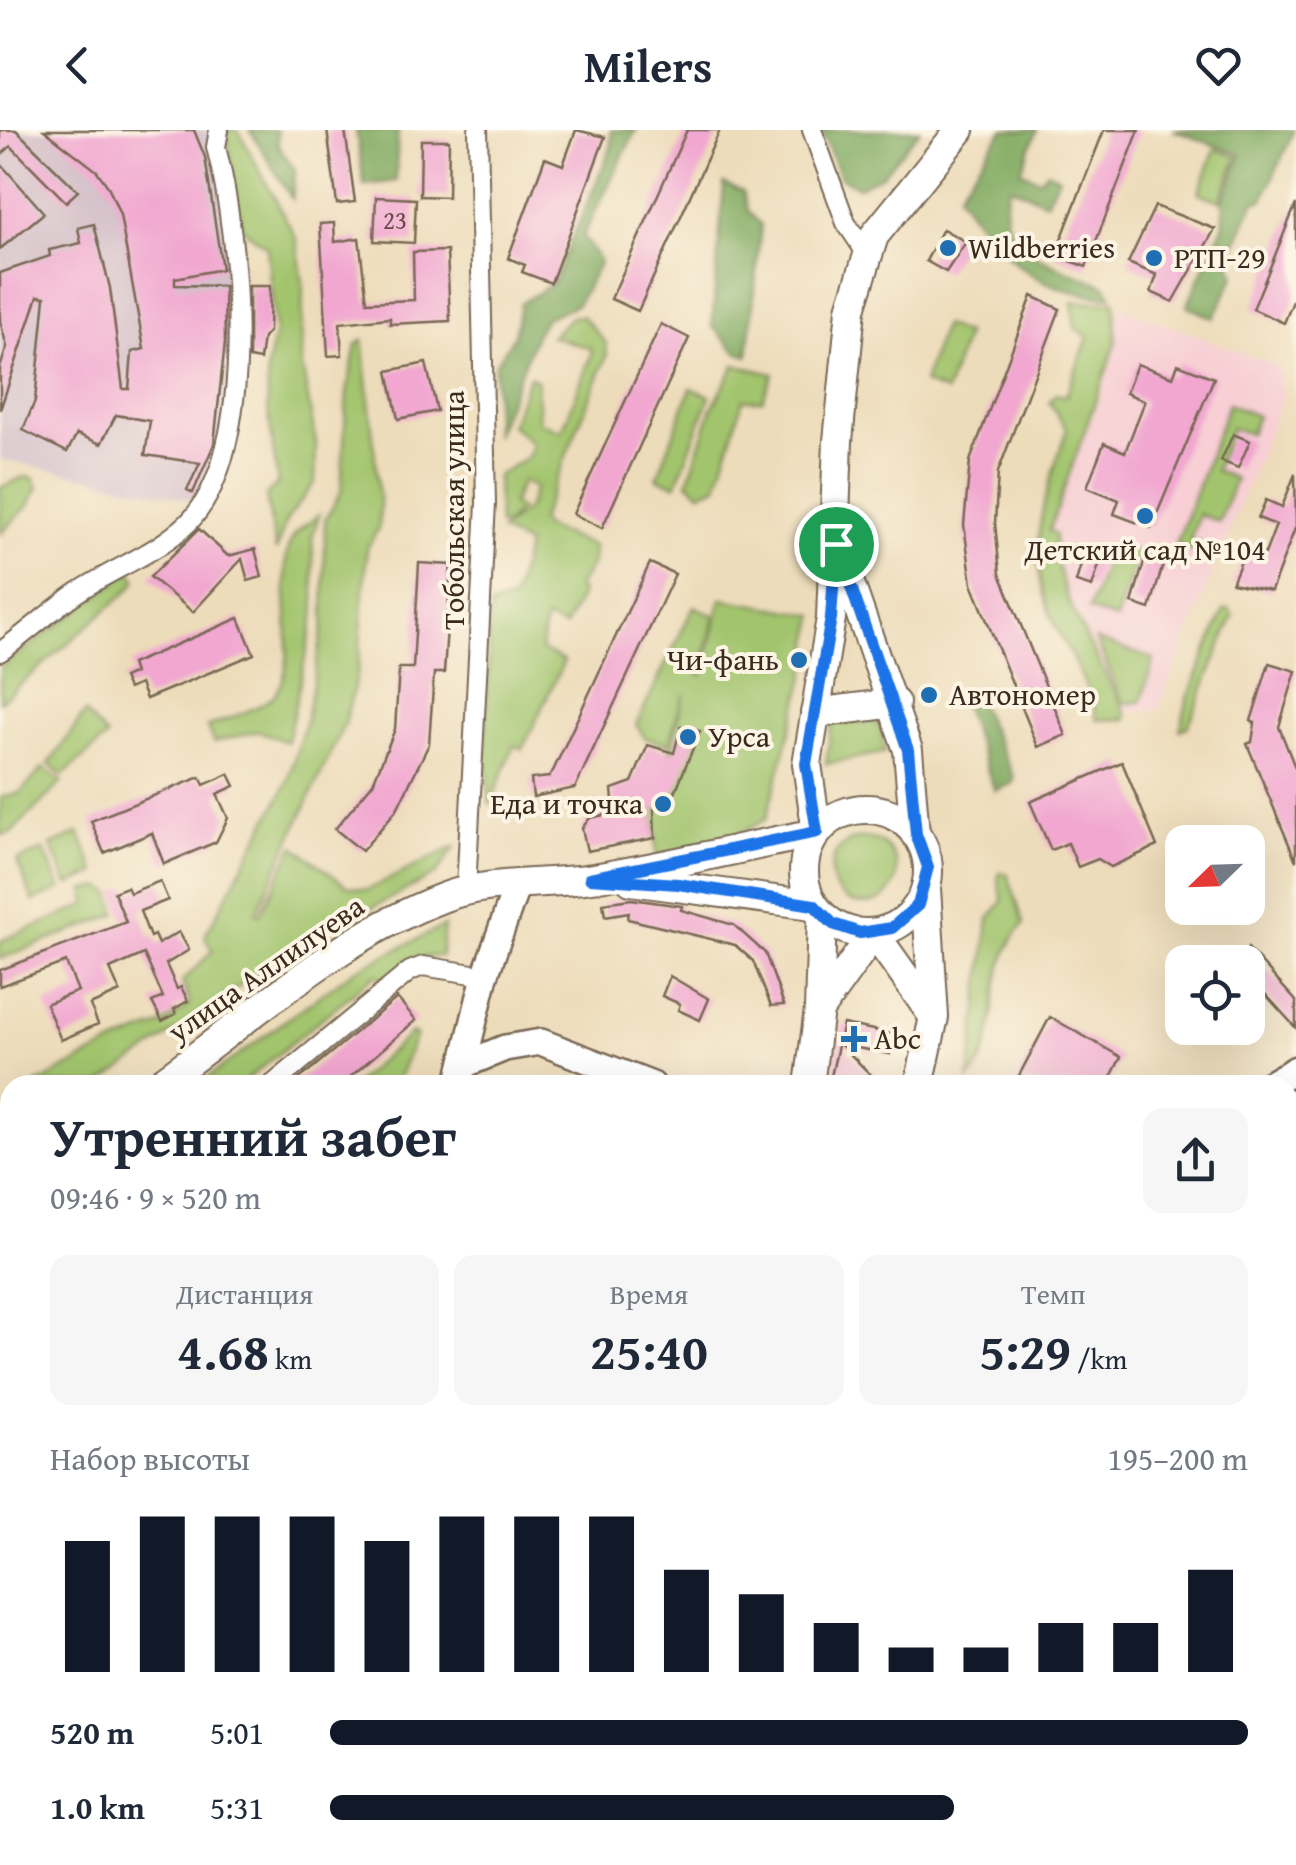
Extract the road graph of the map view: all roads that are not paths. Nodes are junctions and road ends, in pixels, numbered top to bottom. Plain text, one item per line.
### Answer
1 (219, 130) edge
2 (478, 130) edge
3 (812, 130) edge
4 (960, 130) edge
5 (866, 253) junction
6 (836, 544) junction
7 (862, 615) junction
8 (831, 618) junction
9 (0, 652) edge
10 (895, 703) junction
11 (815, 713) junction
12 (817, 832) junction
13 (916, 834) junction
14 (590, 878) junction
15 (516, 885) junction
16 (926, 888) junction
17 (466, 890) junction
18 (818, 910) junction
19 (874, 933) junction
20 (485, 976) junction
21 (818, 1010) junction
22 (934, 1017) junction
23 (170, 1075) edge
24 (284, 1075) edge
25 (462, 1075) edge
26 (626, 1075) edge
27 (810, 1075) edge
28 (921, 1075) edge

1 - 9 street
2 - 17 street, Тобольская улица
3 - 5 street
4 - 5 main road
5 - 6 main road
6 - 7 main road
6 - 8 main road
7 - 8 main road
7 - 10 main road
8 - 11 main road
10 - 11 main road
10 - 13 main road
11 - 12 main road
12 - 13 main road
12 - 14 main road, улица Аллилуева
12 - 18 main road
13 - 16 main road
14 - 15 main road, улица Аллилуева
14 - 18 main road, улица Аллилуева
15 - 17 main road, улица Аллилуева
15 - 20 main road
16 - 19 main road
16 - 22 main road
17 - 23 main road, улица Аллилуева
18 - 19 main road
18 - 21 main road
19 - 21 main road
19 - 22 main road
20 - 24 street
20 - 25 main road
21 - 27 main road
22 - 28 main road
25 - 26 main road

